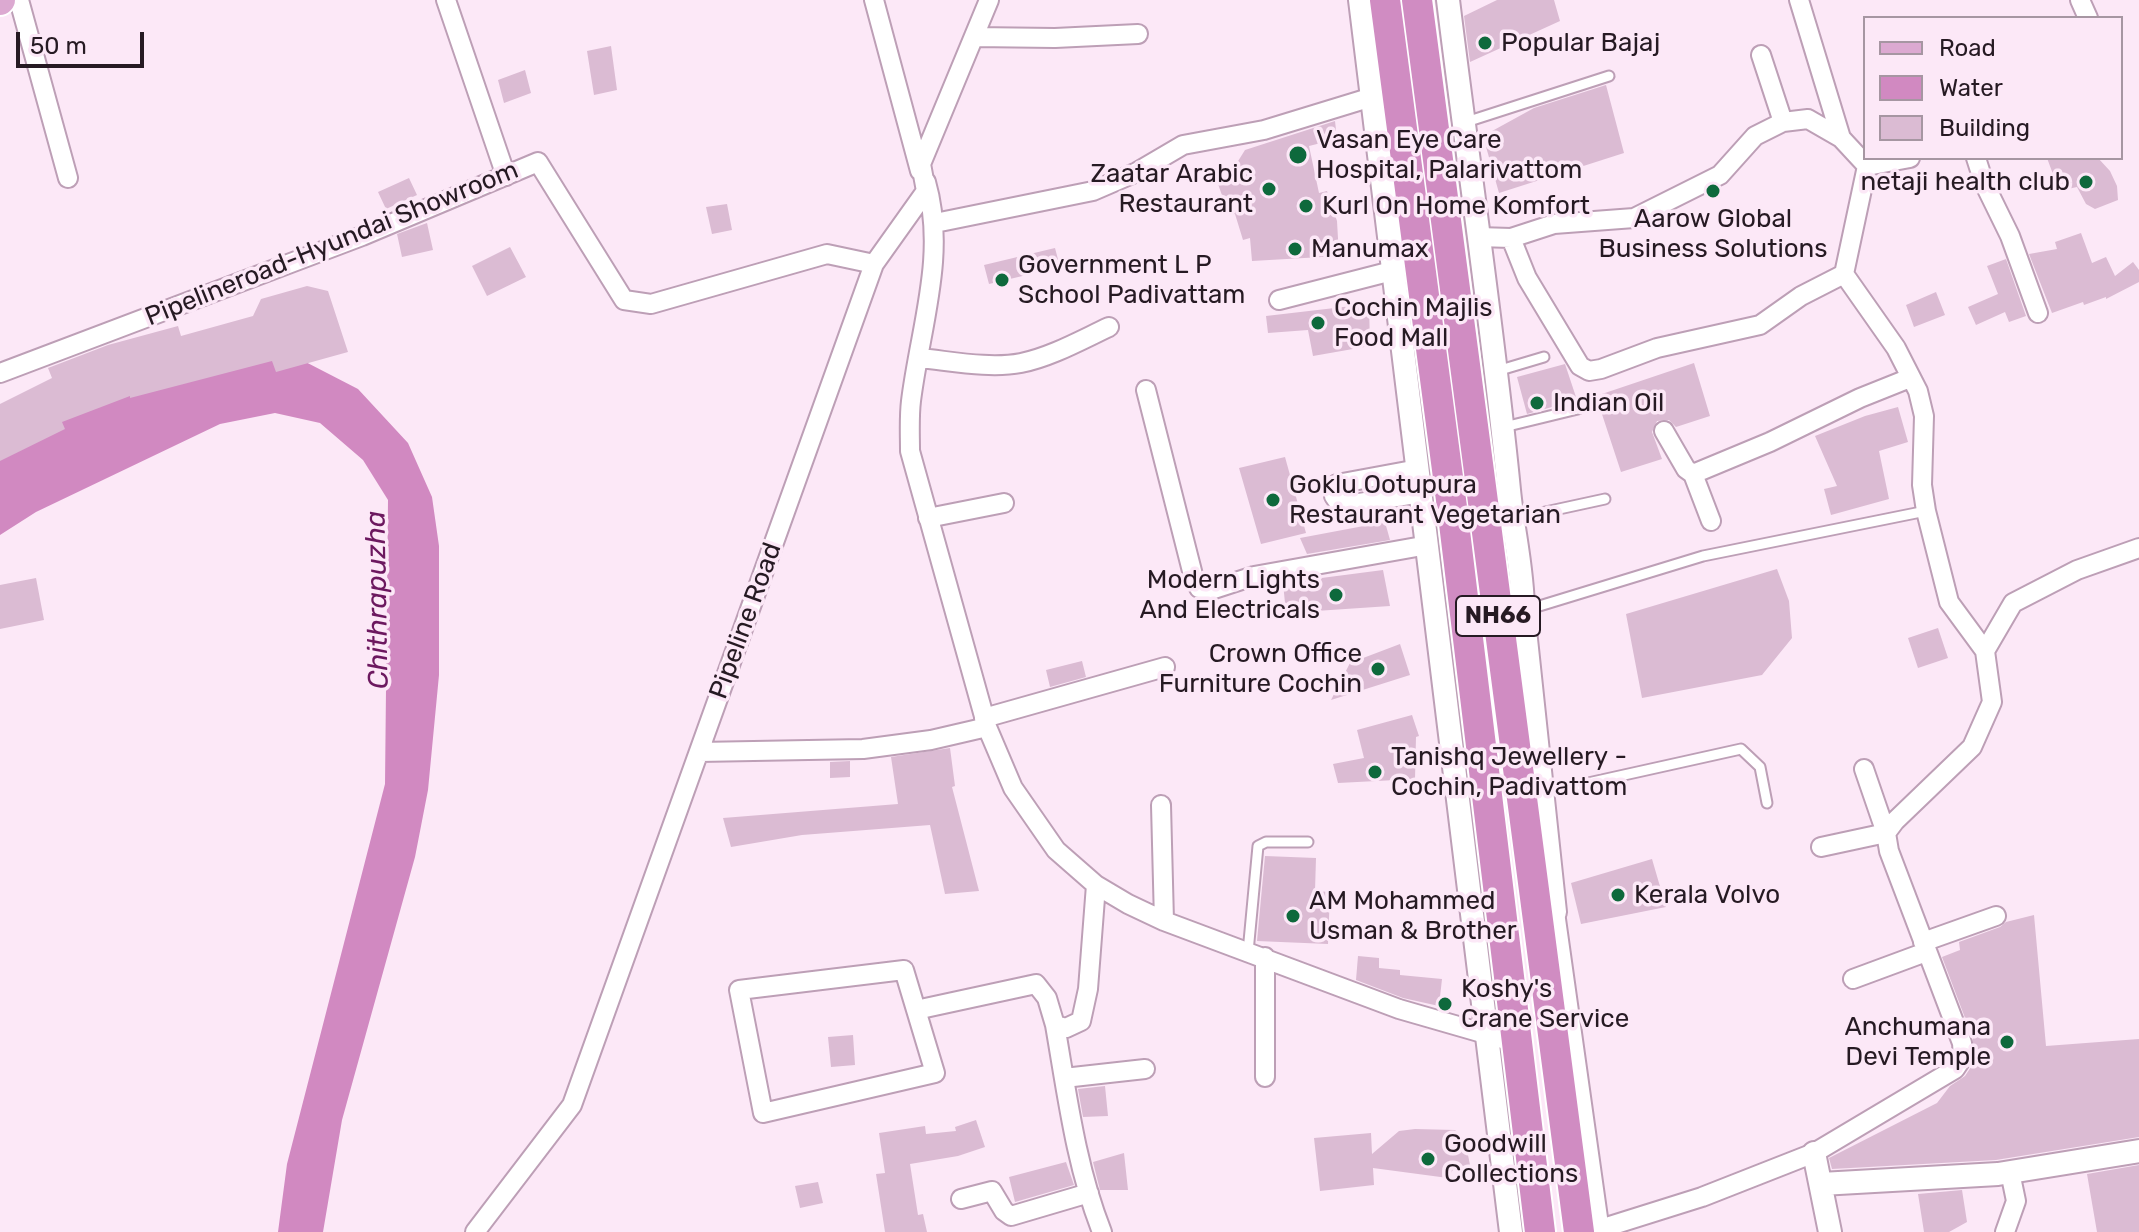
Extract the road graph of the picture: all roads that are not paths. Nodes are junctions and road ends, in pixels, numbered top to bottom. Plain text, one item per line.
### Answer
1 (19, 0) edge
2 (446, 0) edge
3 (874, 0) edge
4 (989, 0) edge
5 (1360, 0) edge
6 (1385, 0) edge
7 (1417, 0) edge
8 (1448, 0) edge
9 (1799, 0) edge
10 (1138, 34) dead end
11 (974, 37) junction
12 (1761, 55) dead end
13 (1609, 76) dead end
14 (1372, 97) junction
15 (1783, 122) junction
16 (1463, 123) junction
17 (1841, 138) junction
18 (1899, 160) edge
19 (1977, 160) edge
20 (921, 164) junction
21 (1867, 166) junction
22 (506, 176) junction
23 (68, 178) dead end
24 (926, 191) junction
25 (935, 223) junction
26 (1478, 237) junction
27 (1511, 238) junction
28 (874, 264) junction
29 (1392, 271) junction
30 (1844, 274) junction
31 (1279, 300) dead end
32 (2038, 313) dead end
33 (1109, 327) dead end
34 (1544, 357) dead end
35 (919, 358) junction
36 (0, 373) edge
37 (1910, 378) junction
38 (1488, 387) junction
39 (1146, 390) dead end
40 (1578, 409) dead end
41 (1504, 427) junction
42 (1664, 431) dead end
43 (1418, 469) junction
44 (1693, 474) junction
45 (1421, 493) junction
46 (1605, 499) dead end
47 (1004, 503) dead end
48 (1926, 511) junction
49 (928, 518) junction
50 (1513, 519) junction
51 (1711, 521) dead end
52 (1428, 545) junction
53 (2139, 548) edge
54 (1446, 576) junction
55 (1523, 611) junction
56 (1985, 651) junction
57 (1165, 667) dead end
58 (985, 722) junction
59 (699, 752) junction
60 (1864, 769) dead end
61 (1532, 792) junction
62 (1485, 793) junction
63 (1767, 803) dead end
64 (1161, 805) dead end
65 (1886, 833) junction
66 (1308, 842) dead end
67 (1821, 847) dead end
68 (1096, 885) junction
69 (1555, 912) joint
70 (1996, 916) dead end
71 (1164, 921) junction
72 (1925, 947) junction
73 (1256, 954) junction
74 (1853, 979) dead end
75 (916, 1010) junction
76 (1055, 1025) junction
77 (1502, 1039) junction
78 (1145, 1069) dead end
79 (1265, 1077) dead end
80 (1064, 1078) junction
81 (2139, 1151) edge
82 (1814, 1153) junction
83 (2010, 1172) junction
84 (1821, 1184) junction
85 (1089, 1193) junction
86 (961, 1199) dead end
87 (1593, 1231) edge
88 (475, 1232) edge
89 (1102, 1232) edge
90 (1511, 1232) edge
91 (1540, 1232) edge
92 (1830, 1232) edge
93 (2005, 1232) edge

1 - 23 street
2 - 22 street
3 - 24 street
4 - 11 street
5 - 14 street
6 - 54 highway, NH66
7 - 38 highway, NH66
8 - 16 street
9 - 17 street
10 - 11 street
11 - 20 street
12 - 15 street
13 - 16 lane
14 - 25 street
14 - 29 street
15 - 17 street
15 - 27 street
16 - 26 street
17 - 21 street
18 - 21 street
19 - 32 street
20 - 24 street
20 - 25 street
21 - 30 street
22 - 28 street, Pipelineroad-Hyundai Showroom
22 - 36 street, Pipelineroad-Hyundai Showroom
24 - 28 street, Pipeline Road
25 - 35 street
26 - 27 street
26 - 38 street
27 - 30 street
28 - 59 street, Pipeline Road
29 - 31 street
29 - 43 street
30 - 37 street
33 - 35 street
34 - 38 lane
35 - 49 street
37 - 44 street
37 - 48 street
38 - 41 street
38 - 61 highway, NH66
39 - 52 street
40 - 41 lane
41 - 50 street
42 - 44 street
43 - 45 street
43 - 45 street
44 - 51 street
45 - 52 street
46 - 50 lane
47 - 49 street
48 - 55 lane
48 - 56 street
49 - 58 street
50 - 55 street
52 - 54 street
53 - 56 street
54 - 62 highway, NH66
54 - 77 street
55 - 61 street
56 - 65 street
57 - 58 street
58 - 59 street
58 - 68 street
59 - 88 street, Pipeline Road
60 - 65 street
61 - 62 highway
61 - 63 lane
61 - 69 street
61 - 87 highway, NH66
62 - 77 highway, NH66
64 - 71 street
65 - 67 street
65 - 72 street
66 - 73 lane
68 - 71 street
68 - 76 street
69 - 87 street
70 - 72 street
71 - 73 street
72 - 74 street
72 - 82 street
73 - 77 street
73 - 79 street
75 - 75 street
75 - 76 street
76 - 80 street
77 - 90 street
77 - 91 highway, NH66
78 - 80 street
80 - 85 street
81 - 83 street
82 - 84 street
82 - 87 street
83 - 84 street
83 - 93 street
84 - 92 street
85 - 86 street
85 - 89 street

